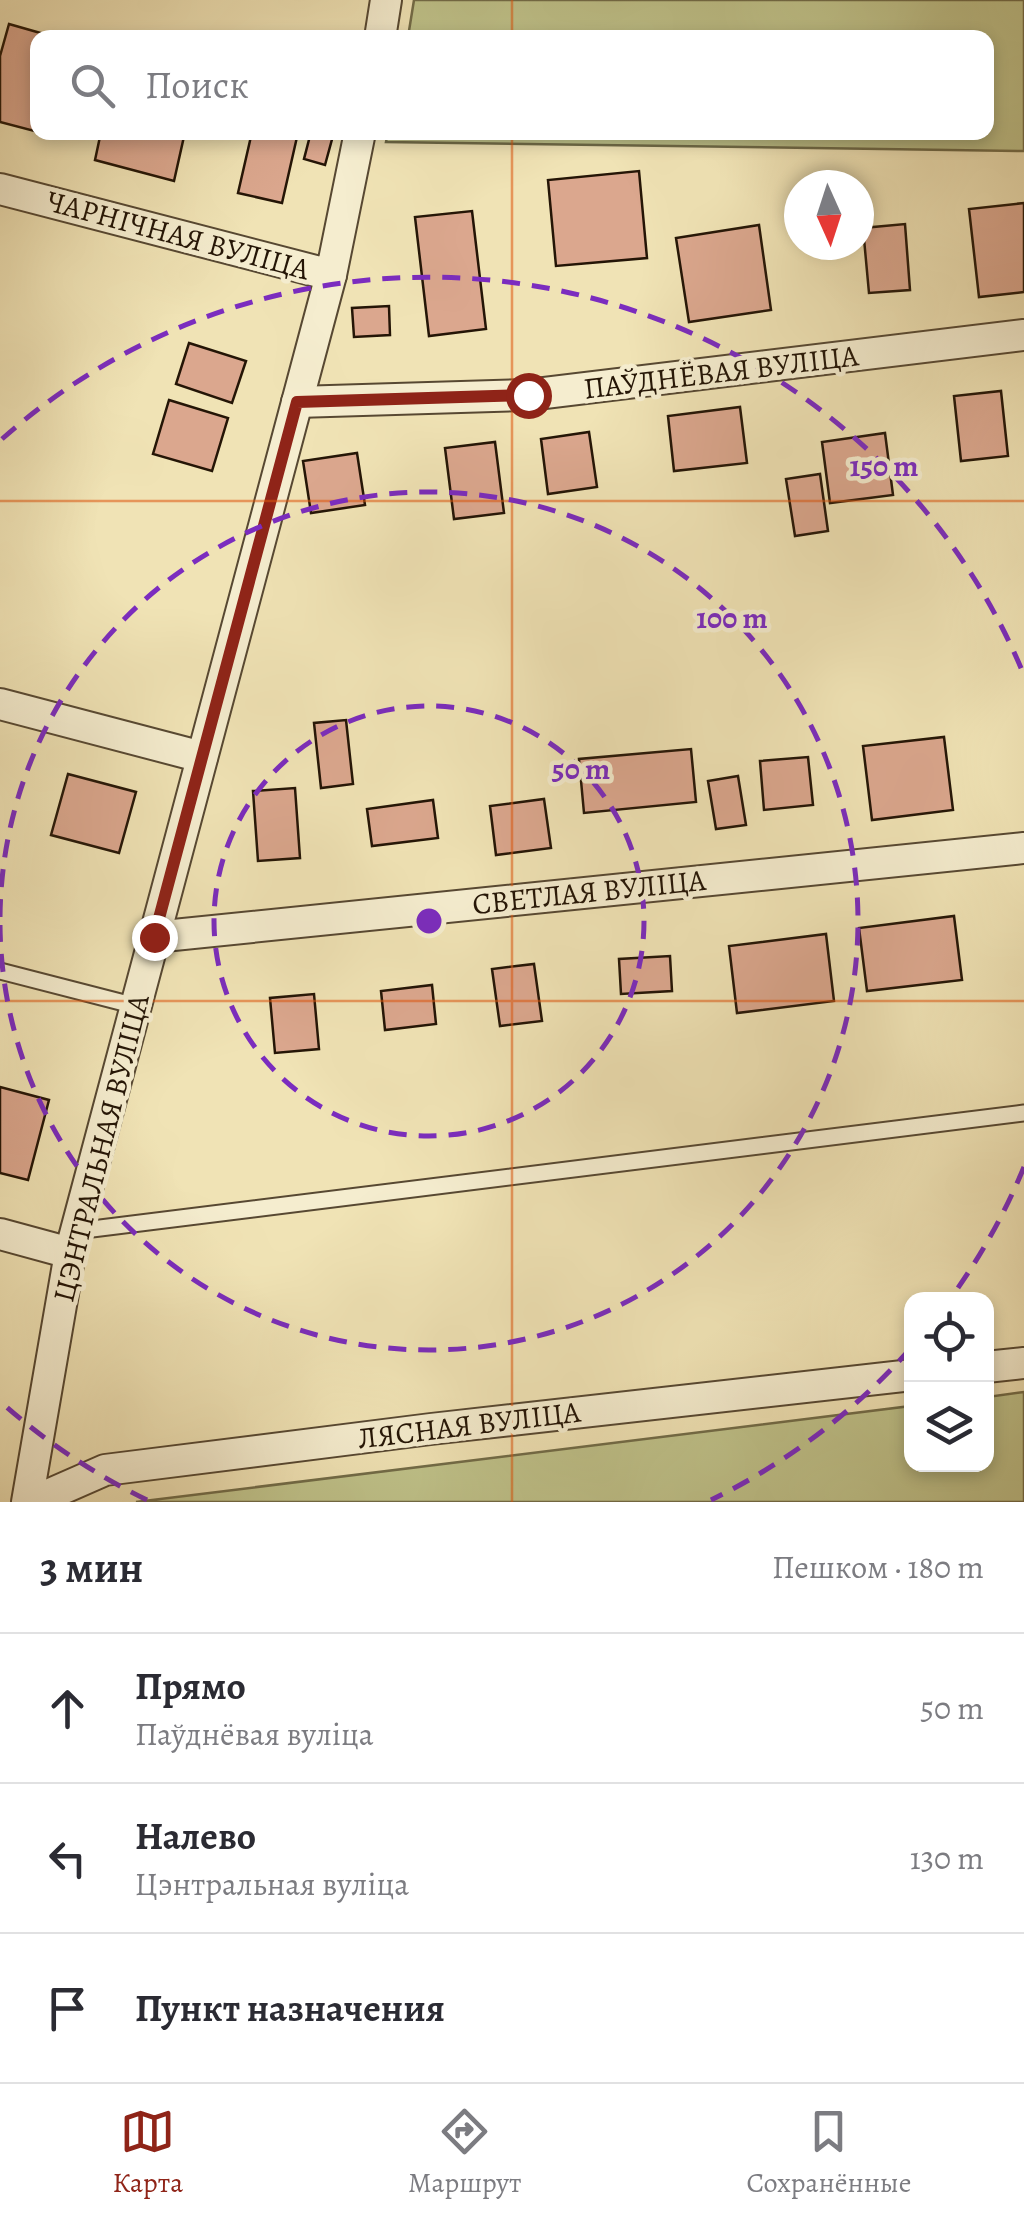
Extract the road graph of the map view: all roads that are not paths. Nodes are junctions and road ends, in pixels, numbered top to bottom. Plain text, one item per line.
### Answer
1 (386, 0) edge
2 (381, 30) edge
3 (358, 140) edge
4 (0, 189) edge
5 (330, 276) junction
6 (1024, 336) edge
7 (297, 402) junction
8 (0, 704) edge
9 (202, 758) junction
10 (1024, 848) edge
11 (154, 937) junction
12 (0, 971) edge
13 (136, 1006) junction
14 (1024, 1112) edge
15 (0, 1234) edge
16 (73, 1242) junction
17 (1024, 1363) edge
18 (994, 1366) edge
19 (904, 1376) edge
20 (30, 1502) edge

1 - 2 street
3 - 5 street, ЧАРНІЧНАЯ ВУЛІЦА
4 - 5 street, ЧАРНІЧНАЯ ВУЛІЦА
5 - 7 street, ЦЭНТРАЛЬНАЯ ВУЛІЦА
6 - 7 street, ПАЎДНЁВАЯ ВУЛІЦА
7 - 9 street, ЦЭНТРАЛЬНАЯ ВУЛІЦА
8 - 9 street
9 - 11 street, ЦЭНТРАЛЬНАЯ ВУЛІЦА
10 - 11 street, СВЕТЛАЯ ВУЛІЦА
11 - 13 street, ЦЭНТРАЛЬНАЯ ВУЛІЦА
12 - 13 lane
13 - 16 street, ЦЭНТРАЛЬНАЯ ВУЛІЦА
14 - 16 lane
15 - 16 street
16 - 20 street, ЦЭНТРАЛЬНАЯ ВУЛІЦА
17 - 18 street
19 - 20 street, ЛЯСНАЯ ВУЛІЦА

